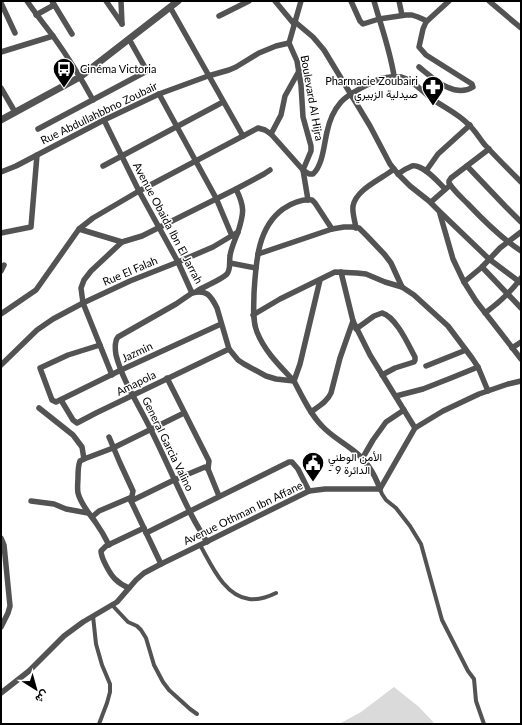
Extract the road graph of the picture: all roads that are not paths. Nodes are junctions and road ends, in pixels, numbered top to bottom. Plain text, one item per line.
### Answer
1 (27, 1) edge
2 (106, 1) edge
3 (121, 1) edge
4 (178, 1) edge
5 (249, 1) edge
6 (275, 1) edge
7 (301, 1) edge
8 (351, 1) edge
9 (374, 1) edge
10 (399, 1) edge
11 (449, 1) edge
12 (490, 1) edge
13 (53, 3) edge
14 (1, 4) edge
15 (170, 7) junction
16 (36, 15) junction
17 (402, 15) junction
18 (219, 16) dead end
19 (379, 18) junction
20 (427, 21) junction
21 (294, 23) junction
22 (521, 28) edge
23 (15, 32) dead end
24 (72, 34) dead end
25 (53, 36) junction
26 (130, 39) junction
27 (289, 43) junction
28 (1, 52) edge
29 (419, 66) dead end
30 (299, 70) junction
31 (208, 76) junction
32 (394, 76) junction
33 (80, 77) junction
34 (1, 88) edge
35 (159, 94) junction
36 (351, 95) junction
37 (93, 100) junction
38 (223, 102) junction
39 (15, 112) junction
40 (1, 120) edge
41 (104, 120) junction
42 (470, 125) junction
43 (176, 126) junction
44 (38, 129) dead end
45 (271, 134) junction
46 (243, 136) junction
47 (489, 149) junction
48 (37, 156) junction
49 (122, 156) junction
50 (196, 161) junction
51 (103, 166) dead end
52 (467, 166) junction
53 (394, 169) junction
54 (270, 170) dead end
55 (303, 170) junction
56 (426, 171) junction
57 (1, 172) edge
58 (398, 174) junction
59 (521, 182) edge
60 (447, 187) junction
61 (236, 189) junction
62 (139, 191) junction
63 (216, 198) junction
64 (308, 200) junction
65 (431, 202) junction
66 (439, 211) junction
67 (521, 222) edge
68 (160, 227) junction
69 (356, 228) junction
70 (79, 229) junction
71 (332, 230) junction
72 (238, 232) junction
73 (521, 232) edge
74 (1, 233) edge
75 (232, 236) junction
76 (122, 242) junction
77 (507, 242) junction
78 (521, 251) edge
79 (258, 254) junction
80 (489, 259) junction
81 (178, 262) junction
82 (230, 263) junction
83 (482, 267) junction
84 (256, 268) junction
85 (341, 272) junction
86 (320, 280) junction
87 (520, 281) edge
88 (464, 282) junction
89 (402, 287) junction
90 (194, 292) junction
91 (508, 294) junction
92 (83, 303) junction
93 (521, 308) edge
94 (485, 313) junction
95 (1, 314) edge
96 (253, 315) junction
97 (353, 322) junction
98 (221, 324) junction
99 (356, 329) junction
100 (521, 342) edge
101 (100, 346) junction
102 (512, 348) junction
103 (229, 349) junction
104 (466, 350) junction
105 (521, 359) edge
106 (1, 365) edge
107 (426, 366) dead end
108 (478, 367) junction
109 (121, 370) junction
110 (112, 375) junction
111 (382, 375) junction
112 (168, 378) junction
113 (294, 381) junction
114 (521, 381) edge
115 (488, 391) junction
116 (133, 395) junction
117 (396, 396) junction
118 (61, 400) junction
119 (39, 408) dead end
120 (404, 410) junction
121 (311, 412) junction
122 (184, 413) junction
123 (415, 428) junction
124 (150, 429) junction
125 (109, 437) dead end
126 (113, 448) junction
127 (84, 459) junction
128 (362, 459) junction
129 (208, 469) junction
130 (174, 480) junction
131 (380, 489) junction
132 (309, 491) junction
133 (219, 496) junction
134 (131, 499) junction
135 (31, 500) dead end
136 (190, 512) junction
137 (90, 515) junction
138 (145, 530) junction
139 (1, 538) edge
140 (207, 542) junction
141 (109, 545) junction
142 (200, 546) junction
143 (161, 564) junction
144 (129, 588) junction
145 (276, 593) dead end
146 (112, 605) junction
147 (93, 616) junction
148 (1, 627) edge
149 (1, 693) edge
150 (197, 714) dead end
151 (99, 724) edge
152 (484, 724) edge

1 - 16 street
2 - 3 street
4 - 15 street
5 - 18 street
6 - 21 street
7 - 21 street, Boulevard Al Hijra
8 - 19 street
9 - 19 street
10 - 17 street
11 - 20 street
12 - 22 street
13 - 16 street
13 - 24 street
14 - 23 street
15 - 26 street
15 - 31 street
16 - 25 street
17 - 19 street
17 - 20 street
19 - 32 street
20 - 29 street
21 - 27 street, Boulevard Al Hijra
21 - 36 street
25 - 28 street
25 - 33 street
26 - 33 street
26 - 37 street
27 - 30 street, Boulevard Al Hijra
27 - 31 street, Rue Abdullahbbno Zoubair
30 - 45 street
30 - 55 street, Boulevard Al Hijra
31 - 35 street, Rue Abdullahbbno Zoubair
31 - 38 street
32 - 36 street
32 - 42 street
33 - 37 street
33 - 39 street
34 - 39 street
35 - 41 street, Rue Abdullahbbno Zoubair
35 - 43 street
36 - 53 street
36 - 55 street
37 - 44 street
38 - 43 street
38 - 46 street
39 - 40 street
41 - 48 street, Rue Abdullahbbno Zoubair
41 - 49 street, Avenue Obaida Ibn El Jarrah
42 - 47 street
42 - 56 street
43 - 49 street
43 - 50 street
45 - 46 street
45 - 55 street
46 - 50 street
47 - 52 street
47 - 59 street
48 - 57 street, Rue Abdullahbbno Zoubair
48 - 74 street
49 - 51 street
49 - 62 street, Avenue Obaida Ibn El Jarrah
50 - 62 street
50 - 63 street
52 - 60 street
52 - 67 street
53 - 58 street
53 - 69 street
54 - 61 street
55 - 64 street, Boulevard Al Hijra
56 - 58 street
56 - 60 street
58 - 65 street
60 - 65 street
60 - 77 street
61 - 63 street
61 - 72 street
62 - 68 street, Avenue Obaida Ibn El Jarrah
62 - 70 street
63 - 68 street
63 - 75 street
64 - 71 street
64 - 79 street
65 - 66 street
66 - 80 street
66 - 88 street
68 - 76 street
68 - 81 street, Avenue Obaida Ibn El Jarrah
69 - 71 street
69 - 89 street
70 - 76 street
70 - 95 street
71 - 79 street
72 - 75 street, Rue El Falah
72 - 82 street
73 - 77 street
75 - 81 street, Rue El Falah
76 - 92 street
77 - 78 street
77 - 80 street
79 - 84 street
80 - 83 street
80 - 87 street
81 - 90 street, Avenue Obaida Ibn El Jarrah
81 - 92 street, Rue El Falah
82 - 84 street
82 - 90 street
83 - 88 street
83 - 91 street
84 - 96 street
85 - 86 street
85 - 89 street
85 - 97 street
86 - 96 street
86 - 113 street
87 - 91 street
88 - 94 street
89 - 104 street
90 - 98 street, Avenue Obaida Ibn El Jarrah
90 - 109 street, General Garcia Valino
91 - 93 street
91 - 94 street
92 - 101 street
92 - 106 street, Rue El Falah
94 - 102 street
96 - 113 street
97 - 99 street
97 - 121 street
98 - 103 street, Avenue Obaida Ibn El Jarrah
98 - 109 street, Jazmin
99 - 111 street
99 - 111 street
100 - 102 street
101 - 110 street
101 - 118 street
102 - 105 street
103 - 112 street, Amapola
103 - 113 street, Avenue Obaida Ibn El Jarrah
104 - 107 street
104 - 108 street
108 - 115 street
108 - 117 street
109 - 110 street, Jazmin
109 - 116 street, General Garcia Valino
110 - 118 street, Jazmin
111 - 117 street
112 - 116 street, Amapola
112 - 122 street
113 - 121 street
114 - 115 street
115 - 123 street
116 - 118 street, Amapola
116 - 124 street, General Garcia Valino
117 - 120 street
119 - 127 street
120 - 123 street
120 - 128 street
121 - 128 street
122 - 124 street
122 - 129 street
123 - 131 street
124 - 126 street
124 - 130 street, General Garcia Valino
125 - 126 street
126 - 127 street
126 - 134 street
127 - 137 street
128 - 131 street
129 - 130 street
129 - 133 street
130 - 134 street
130 - 136 street, General Garcia Valino
131 - 132 street, Avenue Othman Ibn Affane
131 - 152 street
132 - 133 street
132 - 140 street, Avenue Othman Ibn Affane
133 - 136 street
134 - 137 street
134 - 138 street
135 - 137 street
136 - 138 street
136 - 140 street, General Garcia Valino
137 - 141 street
138 - 141 street
138 - 143 street
139 - 148 street
140 - 142 street, Avenue Othman Ibn Affane
141 - 144 street
142 - 143 street, Avenue Othman Ibn Affane
142 - 145 street
143 - 144 street, Avenue Othman Ibn Affane
144 - 146 street, Avenue Othman Ibn Affane
146 - 147 street, Avenue Othman Ibn Affane
146 - 150 street
147 - 149 street, Avenue Othman Ibn Affane
147 - 151 street

